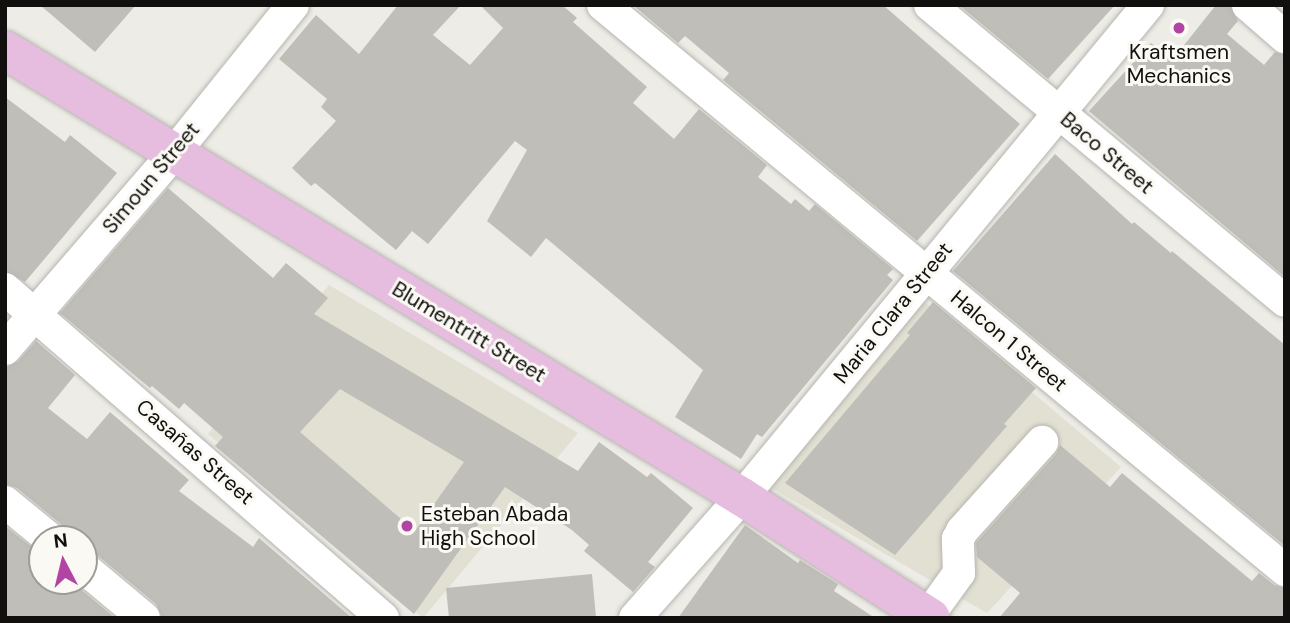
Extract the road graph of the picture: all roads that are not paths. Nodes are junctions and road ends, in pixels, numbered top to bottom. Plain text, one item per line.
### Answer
1 (293, 5) edge
2 (603, 5) edge
3 (930, 5) edge
4 (1148, 5) edge
5 (1248, 5) edge
6 (1285, 37) edge
7 (5, 50) edge
8 (1058, 113) junction
9 (174, 153) junction
10 (926, 271) junction
11 (5, 289) edge
12 (1285, 301) edge
13 (35, 312) junction
14 (5, 349) edge
15 (1042, 442) dead end
16 (742, 497) junction
17 (5, 502) edge
18 (33, 525) edge
19 (1285, 570) edge
20 (98, 580) edge
21 (929, 617) edge
22 (144, 618) edge
23 (383, 618) edge
24 (635, 618) edge

1 - 9 street, Simoun Street
2 - 10 street, Halcon 1 Street
3 - 8 street, Baco Street
4 - 8 street, Maria Clara Street
5 - 6 street
7 - 9 main road, Blumentritt Street
8 - 10 street, Maria Clara Street
8 - 12 street, Baco Street
9 - 13 street, Simoun Street
9 - 16 main road, Blumentritt Street
10 - 16 street, Maria Clara Street
10 - 19 street, Halcon 1 Street
11 - 13 street, Casañas Street
13 - 14 street, Simoun Street
13 - 23 street, Casañas Street
15 - 21 street
16 - 21 main road, Blumentritt Street
16 - 24 street, Maria Clara Street
17 - 18 street
20 - 22 street

